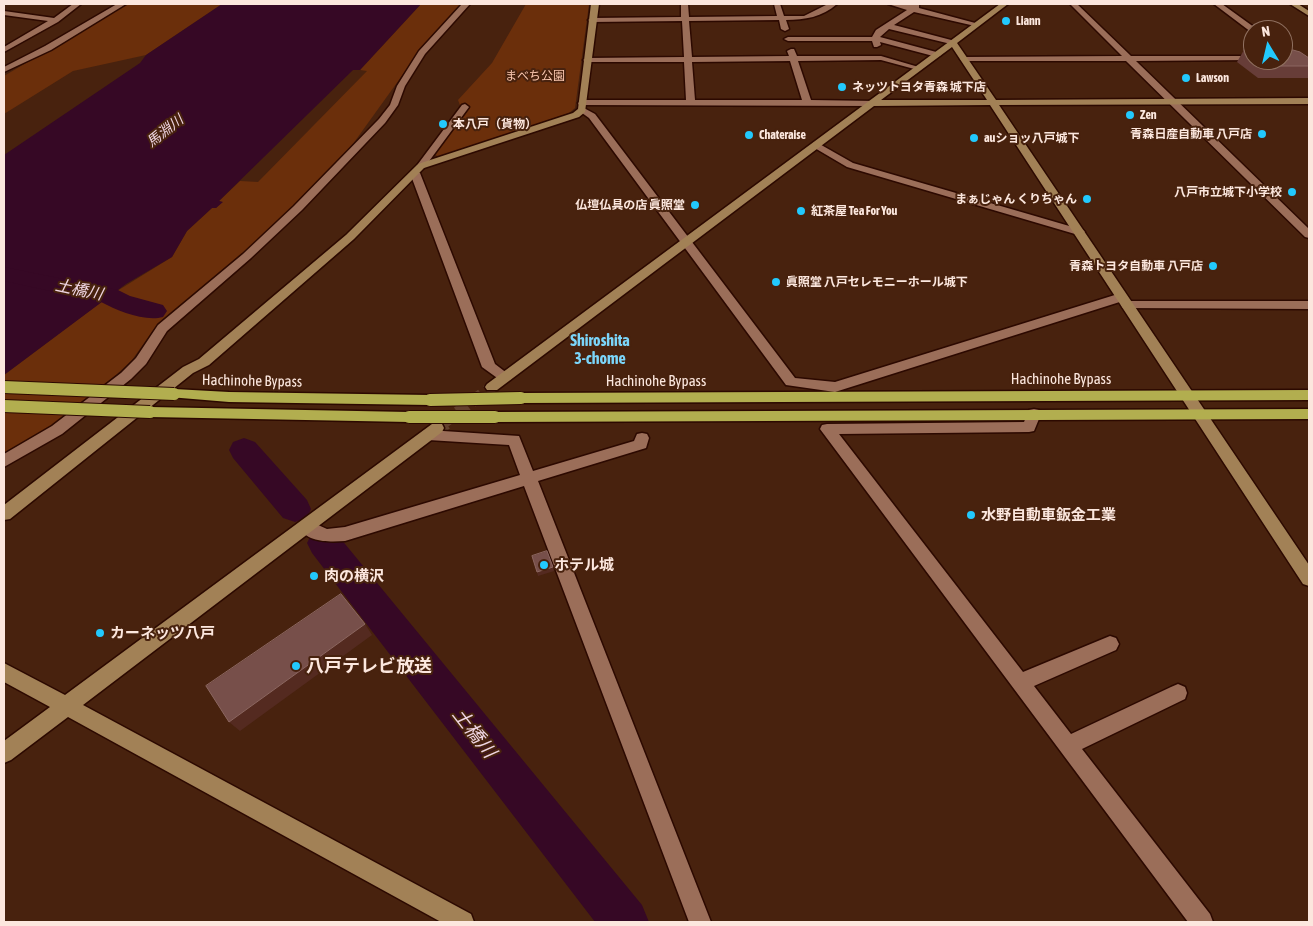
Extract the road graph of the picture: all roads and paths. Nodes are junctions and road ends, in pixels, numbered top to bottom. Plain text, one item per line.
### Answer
1 (77, 4) edge
2 (122, 4) edge
3 (466, 4) edge
4 (595, 4) edge
5 (684, 4) edge
6 (777, 4) edge
7 (833, 4) edge
8 (891, 4) edge
9 (921, 4) edge
10 (1004, 4) edge
11 (1073, 4) edge
12 (1218, 4) edge
13 (1293, 4) edge
14 (912, 9) junction
15 (8, 14) edge
16 (1309, 14) edge
17 (4, 18) edge
18 (685, 19) junction
19 (782, 19) junction
20 (55, 20) junction
21 (592, 20) junction
22 (1243, 22) edge
23 (976, 24) junction
24 (887, 26) junction
25 (788, 39) junction
26 (875, 39) junction
27 (952, 43) junction
28 (4, 50) edge
29 (936, 55) junction
30 (881, 58) junction
31 (1243, 58) edge
32 (688, 59) junction
33 (794, 59) junction
34 (964, 59) junction
35 (1129, 59) junction
36 (587, 60) junction
37 (918, 68) junction
38 (4, 70) edge
39 (872, 102) junction
40 (993, 102) junction
41 (1173, 102) junction
42 (1309, 102) edge
43 (691, 103) junction
44 (808, 103) junction
45 (465, 106) dead end
46 (582, 107) junction
47 (375, 112) dead end
48 (389, 113) junction
49 (816, 145) junction
50 (418, 169) junction
51 (1079, 232) junction
52 (1309, 235) edge
53 (687, 241) junction
54 (1124, 301) junction
55 (1309, 305) edge
56 (505, 377) junction
57 (4, 387) edge
58 (492, 388) tunnel mouth
59 (1309, 394) edge
60 (1186, 395) junction
61 (4, 406) edge
62 (1034, 414) junction
63 (1309, 414) edge
64 (1199, 415) junction
65 (642, 438) dead end
66 (4, 461) edge
67 (528, 477) junction
68 (4, 514) edge
69 (307, 527) junction
70 (1309, 579) edge
71 (1110, 644) dead end
72 (4, 672) edge
73 (1020, 683) junction
74 (1178, 693) dead end
75 (65, 706) junction
76 (1068, 745) junction
77 (4, 753) edge
78 (463, 922) edge
79 (700, 922) edge
80 (1202, 922) edge

1 - 20 street
2 - 38 street
3 - 48 street
4 - 21 street
5 - 18 street
6 - 19 street
7 - 19 street
8 - 14 street
9 - 14 street
10 - 23 street
11 - 35 street
12 - 22 street
13 - 16 street
14 - 23 street
14 - 24 street
15 - 17 street
15 - 20 street
18 - 19 street
18 - 21 street
18 - 32 street
19 - 25 street
20 - 28 street
21 - 36 street
23 - 27 street
24 - 26 street
24 - 27 street
25 - 26 street
25 - 33 street
26 - 29 street
26 - 30 street
27 - 29 street
27 - 34 street
29 - 37 street
30 - 33 street
30 - 37 street
31 - 35 street
32 - 33 street
32 - 36 street
32 - 43 street
33 - 44 street
34 - 35 street
34 - 40 street
35 - 41 street
36 - 46 street
37 - 39 street
39 - 40 street
39 - 44 street
39 - 49 street
40 - 41 street
40 - 51 street
41 - 42 street
41 - 52 street
43 - 44 street
43 - 46 street
45 - 50 street
46 - 50 street
46 - 53 street
47 - 48 street
48 - 66 street
49 - 51 street
49 - 53 street
50 - 56 street
50 - 68 street
51 - 54 street
53 - 54 street
53 - 56 street
54 - 55 street
54 - 60 street
56 - 58 street
57 - 60 highway, Hachinohe Bypass, bridge
59 - 60 highway, Hachinohe Bypass
60 - 64 street
61 - 62 highway, bridge
62 - 64 highway
62 - 73 street
63 - 64 highway
64 - 70 street
65 - 67 street
67 - 69 street
67 - 69 street
67 - 79 street
69 - 75 street
71 - 73 street
72 - 75 street
73 - 76 street
74 - 76 street
75 - 77 street
75 - 78 street
76 - 80 street

